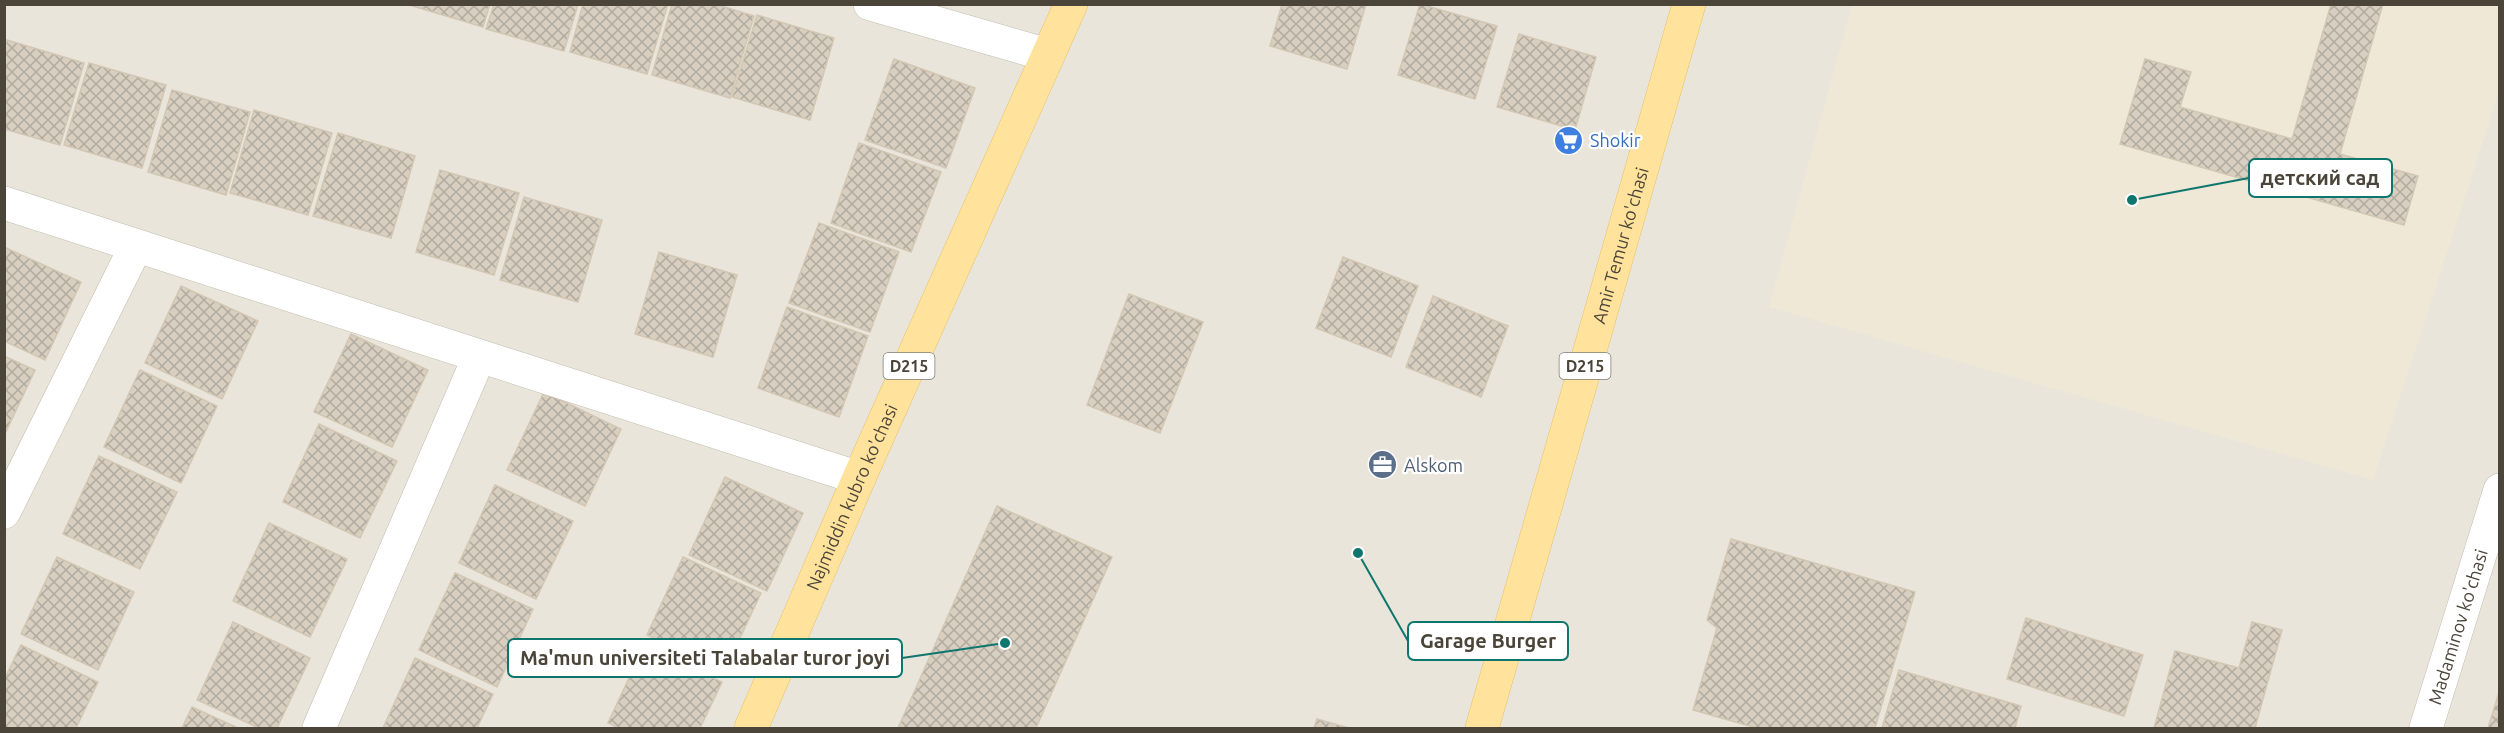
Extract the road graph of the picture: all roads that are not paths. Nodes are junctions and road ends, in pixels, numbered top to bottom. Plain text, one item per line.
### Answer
1 (870, 4) edge
2 (1071, 4) edge
3 (1689, 4) edge
4 (1048, 55) junction
5 (4, 203) edge
6 (136, 246) junction
7 (479, 357) junction
8 (859, 478) junction
9 (2499, 490) edge
10 (4, 512) edge
11 (319, 729) edge
12 (751, 729) edge
13 (1482, 729) edge
14 (2426, 729) edge

1 - 4 street
2 - 4 main road, Najmiddin kubro ko'chasi / D215
3 - 13 main road, Amir Temur ko'chasi / D215
4 - 8 main road, Najmiddin kubro ko'chasi / D215
5 - 6 street
6 - 7 street
6 - 10 street
7 - 8 street
7 - 11 street
8 - 12 main road, Najmiddin kubro ko'chasi / D215
9 - 14 street, Madaminov ko'chasi

